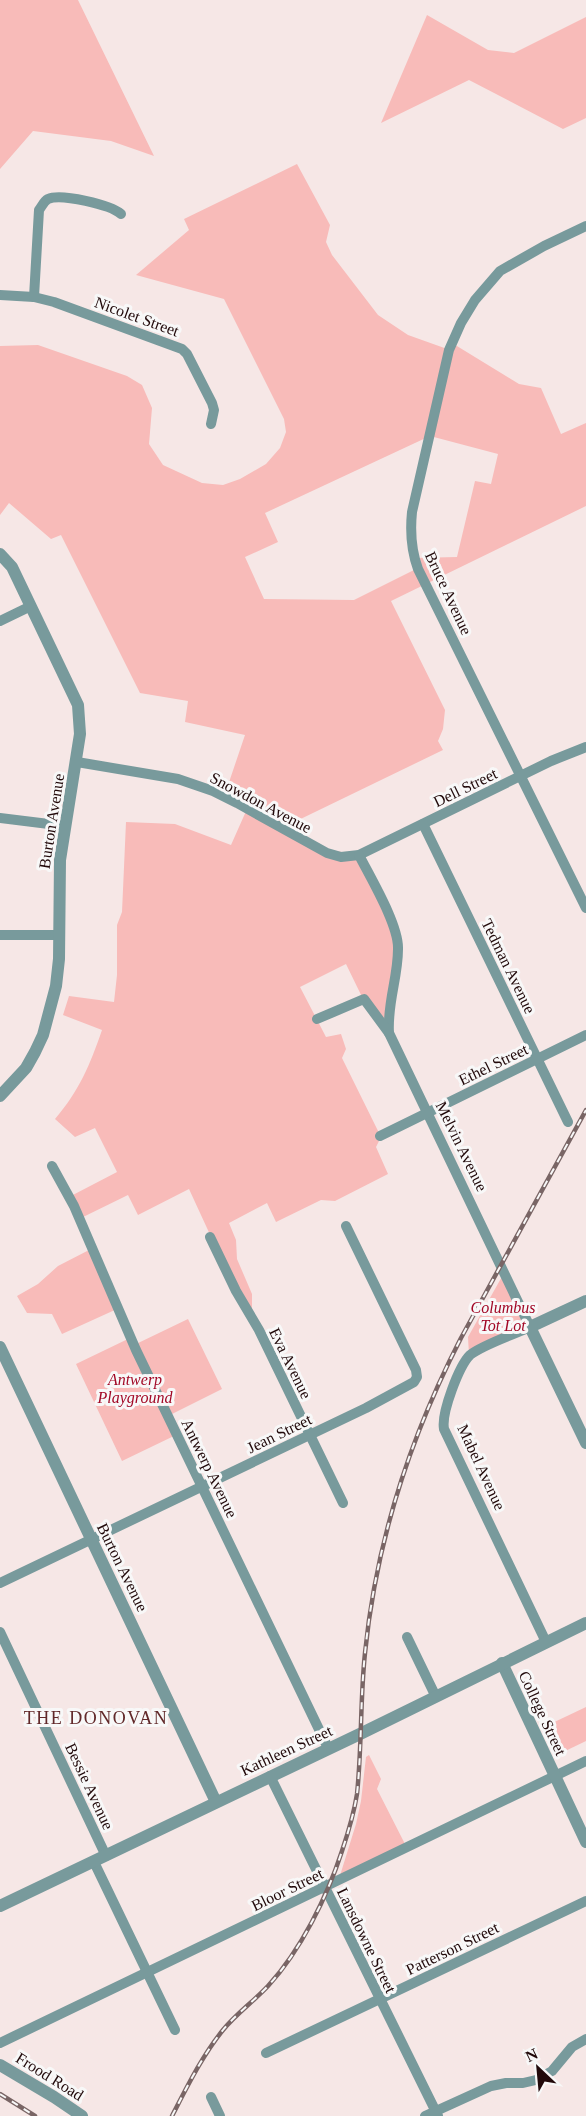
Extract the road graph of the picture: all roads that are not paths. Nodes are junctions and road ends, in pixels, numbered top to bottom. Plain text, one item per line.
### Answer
1 (121, 214) dead end
2 (586, 226) edge
3 (0, 295) edge
4 (34, 297) junction
5 (211, 424) dead end
6 (0, 554) edge
7 (31, 606) junction
8 (0, 621) edge
9 (586, 747) edge
10 (77, 762) junction
11 (520, 776) junction
12 (0, 818) edge
13 (423, 824) junction
14 (65, 826) junction
15 (359, 855) junction
16 (582, 888) edge
17 (586, 908) edge
18 (0, 935) edge
19 (59, 935) junction
20 (317, 1019) dead end
21 (389, 1033) junction
22 (586, 1035) edge
23 (537, 1059) junction
24 (0, 1096) edge
25 (427, 1112) junction
26 (568, 1122) dead end
27 (380, 1137) dead end
28 (52, 1166) dead end
29 (346, 1226) dead end
30 (210, 1237) dead end
31 (586, 1300) edge
32 (530, 1327) junction
33 (0, 1347) edge
34 (310, 1434) junction
35 (586, 1443) edge
36 (202, 1486) junction
37 (343, 1503) dead end
38 (91, 1539) junction
39 (0, 1583) edge
40 (586, 1623) edge
41 (0, 1632) edge
42 (407, 1637) dead end
43 (546, 1642) junction
44 (502, 1663) junction
45 (436, 1697) junction
46 (328, 1748) junction
47 (586, 1761) edge
48 (270, 1776) junction
49 (554, 1776) junction
50 (216, 1802) junction
51 (586, 1842) edge
52 (106, 1856) junction
53 (94, 1862) junction
54 (324, 1887) junction
55 (586, 1901) edge
56 (0, 1906) edge
57 (147, 1973) junction
58 (380, 2000) junction
59 (175, 2030) dead end
60 (586, 2039) edge
61 (0, 2043) edge
62 (266, 2053) dead end
63 (0, 2065) edge
64 (211, 2097) dead end
65 (437, 2113) edge
66 (82, 2116) edge
67 (220, 2116) edge
68 (425, 2116) edge

1 - 4 street
2 - 11 street, Bruce Avenue
3 - 4 street, Nicolet Street
4 - 5 street, Nicolet Street
6 - 7 street, Burton Avenue
7 - 8 street
7 - 10 street, Burton Avenue
9 - 11 street, Dell Street
10 - 14 street, Burton Avenue
10 - 15 street, Snowdon Avenue
11 - 13 street, Dell Street
11 - 16 street, Bruce Avenue
12 - 14 street
13 - 15 street, Dell Street
13 - 23 street, Tedman Avenue
14 - 19 street, Burton Avenue
15 - 21 street, Melvin Avenue
16 - 17 street, Bruce Avenue
18 - 19 street
19 - 24 street, Burton Avenue
20 - 21 street
21 - 25 street, Melvin Avenue
22 - 23 street, Ethel Street
23 - 25 street, Ethel Street
23 - 26 street, Tedman Avenue
25 - 27 street, Ethel Street
25 - 32 street, Melvin Avenue
28 - 36 street, Antwerp Avenue
29 - 34 street, Jean Street
30 - 34 street, Eva Avenue
31 - 32 street, Mabel Avenue
32 - 35 street, Melvin Avenue
32 - 43 street, Mabel Avenue
33 - 38 street, Burton Avenue
34 - 36 street, Jean Street
34 - 37 street, Eva Avenue
36 - 38 street, Jean Street
36 - 46 street, Antwerp Avenue
38 - 39 street, Jean Street
38 - 50 street, Burton Avenue
40 - 43 street, Kathleen Street
41 - 52 street, Bessie Avenue
42 - 45 street
43 - 44 street, Kathleen Street
44 - 45 street, Kathleen Street
44 - 49 street, College Street
45 - 46 street, Kathleen Street
46 - 48 street, Kathleen Street
47 - 49 street, Bloor Street
48 - 50 street, Kathleen Street
48 - 54 street, Lansdowne Street
49 - 51 street, College Street
49 - 54 street, Bloor Street
50 - 52 street, Kathleen Street
52 - 53 street, Kathleen Street
53 - 56 street, Kathleen Street
53 - 57 street
54 - 57 street, Bloor Street
54 - 58 street, Lansdowne Street
55 - 58 street, Patterson Street
57 - 59 street
57 - 61 street, Bloor Street
58 - 62 street, Patterson Street
58 - 65 street, Lansdowne Street
60 - 65 street
63 - 66 street, Frood Road
64 - 67 street
65 - 68 street

